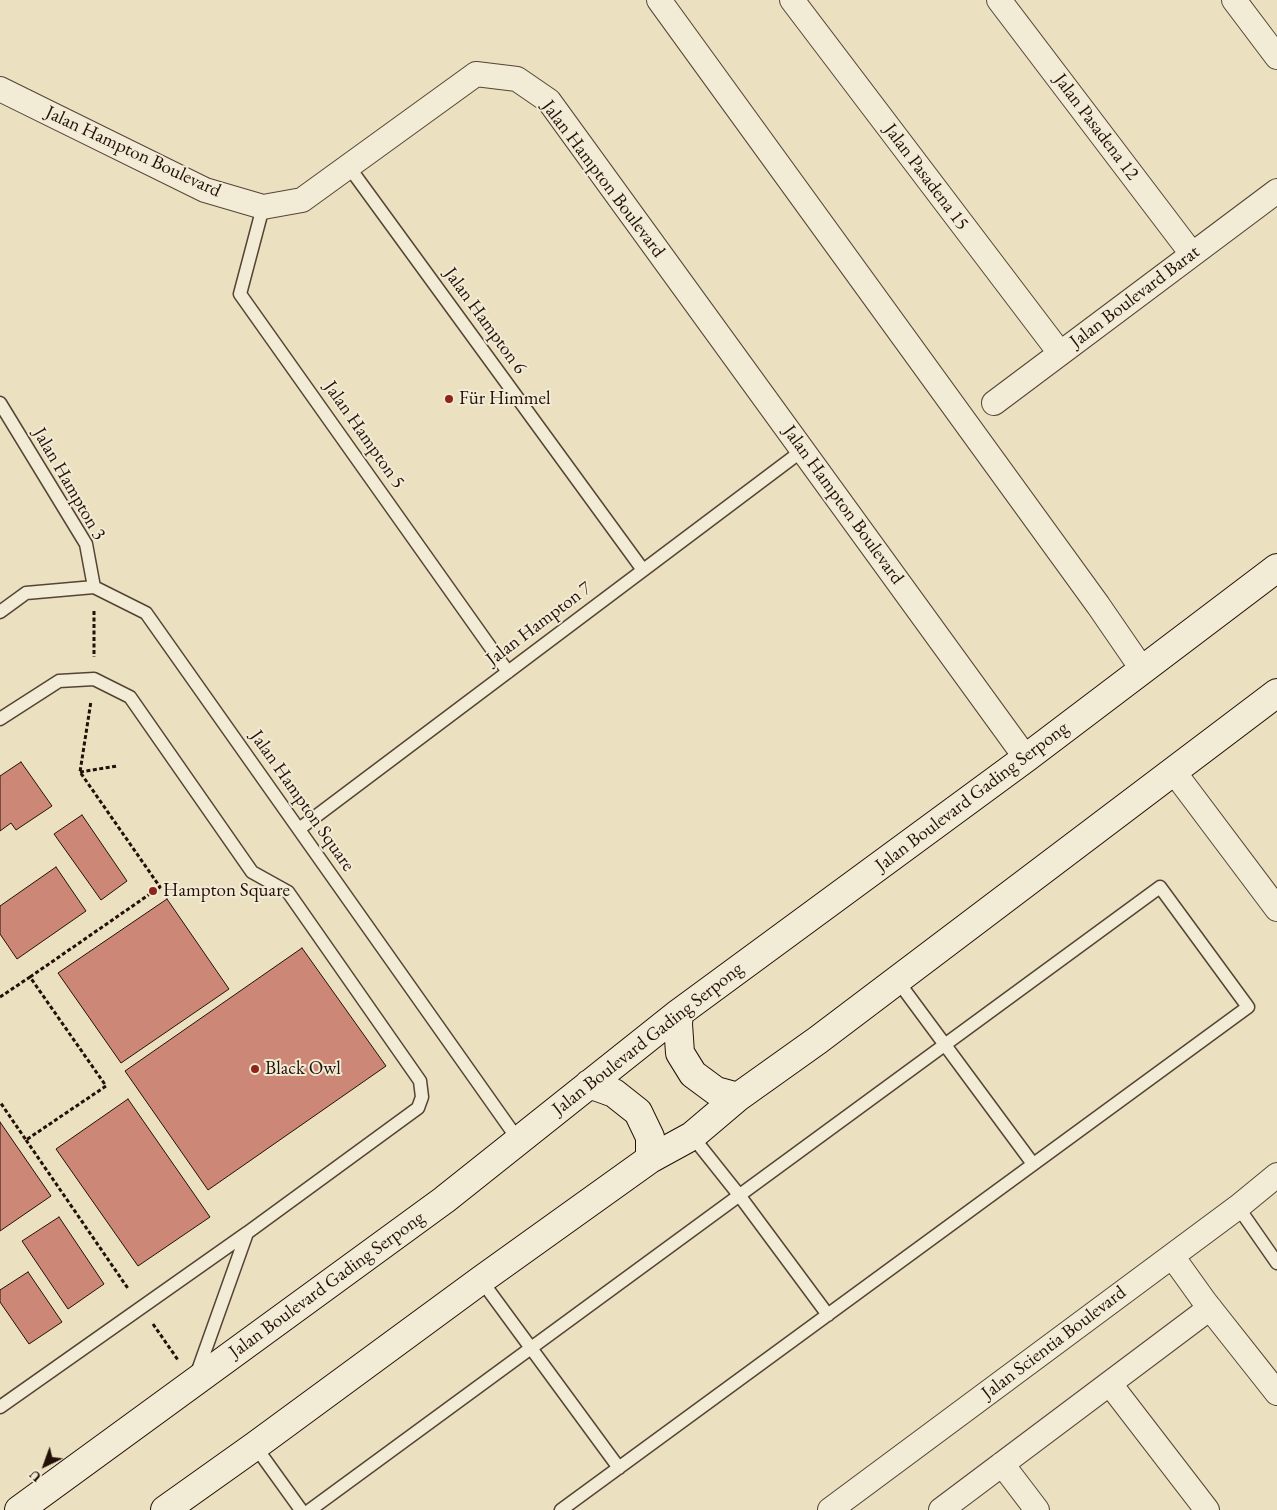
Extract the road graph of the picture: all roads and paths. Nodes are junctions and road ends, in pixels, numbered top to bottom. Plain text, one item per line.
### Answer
1 (659, 0) edge
2 (792, 0) edge
3 (999, 0) edge
4 (1234, 0) edge
5 (1277, 57) edge
6 (0, 89) edge
7 (349, 166) junction
8 (1277, 191) edge
9 (263, 207) junction
10 (1192, 254) junction
11 (1060, 354) junction
12 (0, 403) edge
13 (994, 403) dead end
14 (802, 450) junction
15 (1277, 568) edge
16 (644, 570) junction
17 (94, 587) junction
18 (0, 612) edge
19 (1142, 669) junction
20 (508, 672) junction
21 (94, 679) junction
22 (1277, 693) edge
23 (0, 719) edge
24 (1026, 758) junction
25 (117, 766) dead end
26 (80, 772) junction
27 (1174, 772) junction
28 (298, 829) junction
29 (1277, 909) edge
30 (30, 976) junction
31 (897, 980) junction
32 (0, 997) edge
33 (679, 1012) junction
34 (945, 1044) junction
35 (589, 1084) junction
36 (738, 1097) junction
37 (0, 1102) edge
38 (692, 1136) junction
39 (26, 1140) junction
40 (519, 1140) junction
41 (650, 1159) junction
42 (1033, 1164) junction
43 (1277, 1175) edge
44 (740, 1195) junction
45 (1238, 1207) junction
46 (247, 1233) junction
47 (1172, 1256) junction
48 (1277, 1264) edge
49 (481, 1280) junction
50 (141, 1307) junction
51 (1210, 1308) junction
52 (828, 1315) junction
53 (531, 1348) junction
54 (194, 1383) junction
55 (1110, 1384) junction
56 (1277, 1393) edge
57 (0, 1407) edge
58 (255, 1446) junction
59 (1002, 1464) junction
60 (619, 1468) junction
61 (19, 1510) edge
62 (165, 1510) edge
63 (301, 1510) edge
64 (310, 1510) edge
65 (561, 1510) edge
66 (830, 1510) edge
67 (942, 1510) edge
68 (1037, 1510) edge
69 (1207, 1510) edge

1 - 19 street
2 - 11 street, Jalan Pasadena 15
3 - 10 street, Jalan Pasadena 12
4 - 5 street
6 - 9 street, Jalan Hampton Boulevard
7 - 9 street, Jalan Hampton Boulevard
7 - 14 street, Jalan Hampton Boulevard
7 - 16 lane, Jalan Hampton 6
8 - 10 street, Jalan Boulevard Barat
9 - 20 lane, Jalan Hampton 5
10 - 11 street, Jalan Boulevard Barat
11 - 13 street, Jalan Boulevard Barat
12 - 17 lane, Jalan Hampton 3
14 - 16 lane, Jalan Hampton 7
14 - 24 street, Jalan Hampton Boulevard
15 - 19 main road, Jalan Boulevard Gading Serpong
16 - 20 lane, Jalan Hampton 7
17 - 18 lane
17 - 21 path
17 - 28 lane, Jalan Hampton Square
19 - 24 main road, Jalan Boulevard Gading Serpong
20 - 28 lane, Jalan Hampton 7
21 - 23 lane
21 - 26 path
21 - 46 lane
22 - 27 main road
24 - 33 main road, Jalan Boulevard Gading Serpong
25 - 26 path
26 - 30 path
27 - 29 street
27 - 31 main road
28 - 40 lane, Jalan Hampton Square
30 - 32 path
30 - 39 path
31 - 34 lane
31 - 36 main road
33 - 35 main road, Jalan Boulevard Gading Serpong
33 - 36 main road
34 - 42 lane
34 - 42 lane
34 - 44 lane
35 - 40 main road, Jalan Boulevard Gading Serpong
35 - 41 main road
36 - 38 main road
37 - 39 path
38 - 41 main road
38 - 44 lane
39 - 50 path
40 - 54 main road, Jalan Boulevard Gading Serpong
41 - 49 main road
42 - 52 lane
43 - 45 street, Jalan Scientia Boulevard
44 - 52 lane
44 - 53 lane
45 - 47 street, Jalan Scientia Boulevard
45 - 48 lane
46 - 50 lane
46 - 54 lane
47 - 51 street
47 - 66 street, Jalan Scientia Boulevard
49 - 53 lane
49 - 58 main road
50 - 54 path
50 - 57 lane
51 - 55 street
51 - 56 street
52 - 60 lane
53 - 60 lane
53 - 64 lane
54 - 61 main road, Jalan Boulevard Gading Serpong
55 - 59 street
55 - 69 street
58 - 62 main road
58 - 63 lane
59 - 67 street
59 - 68 street
60 - 65 lane

